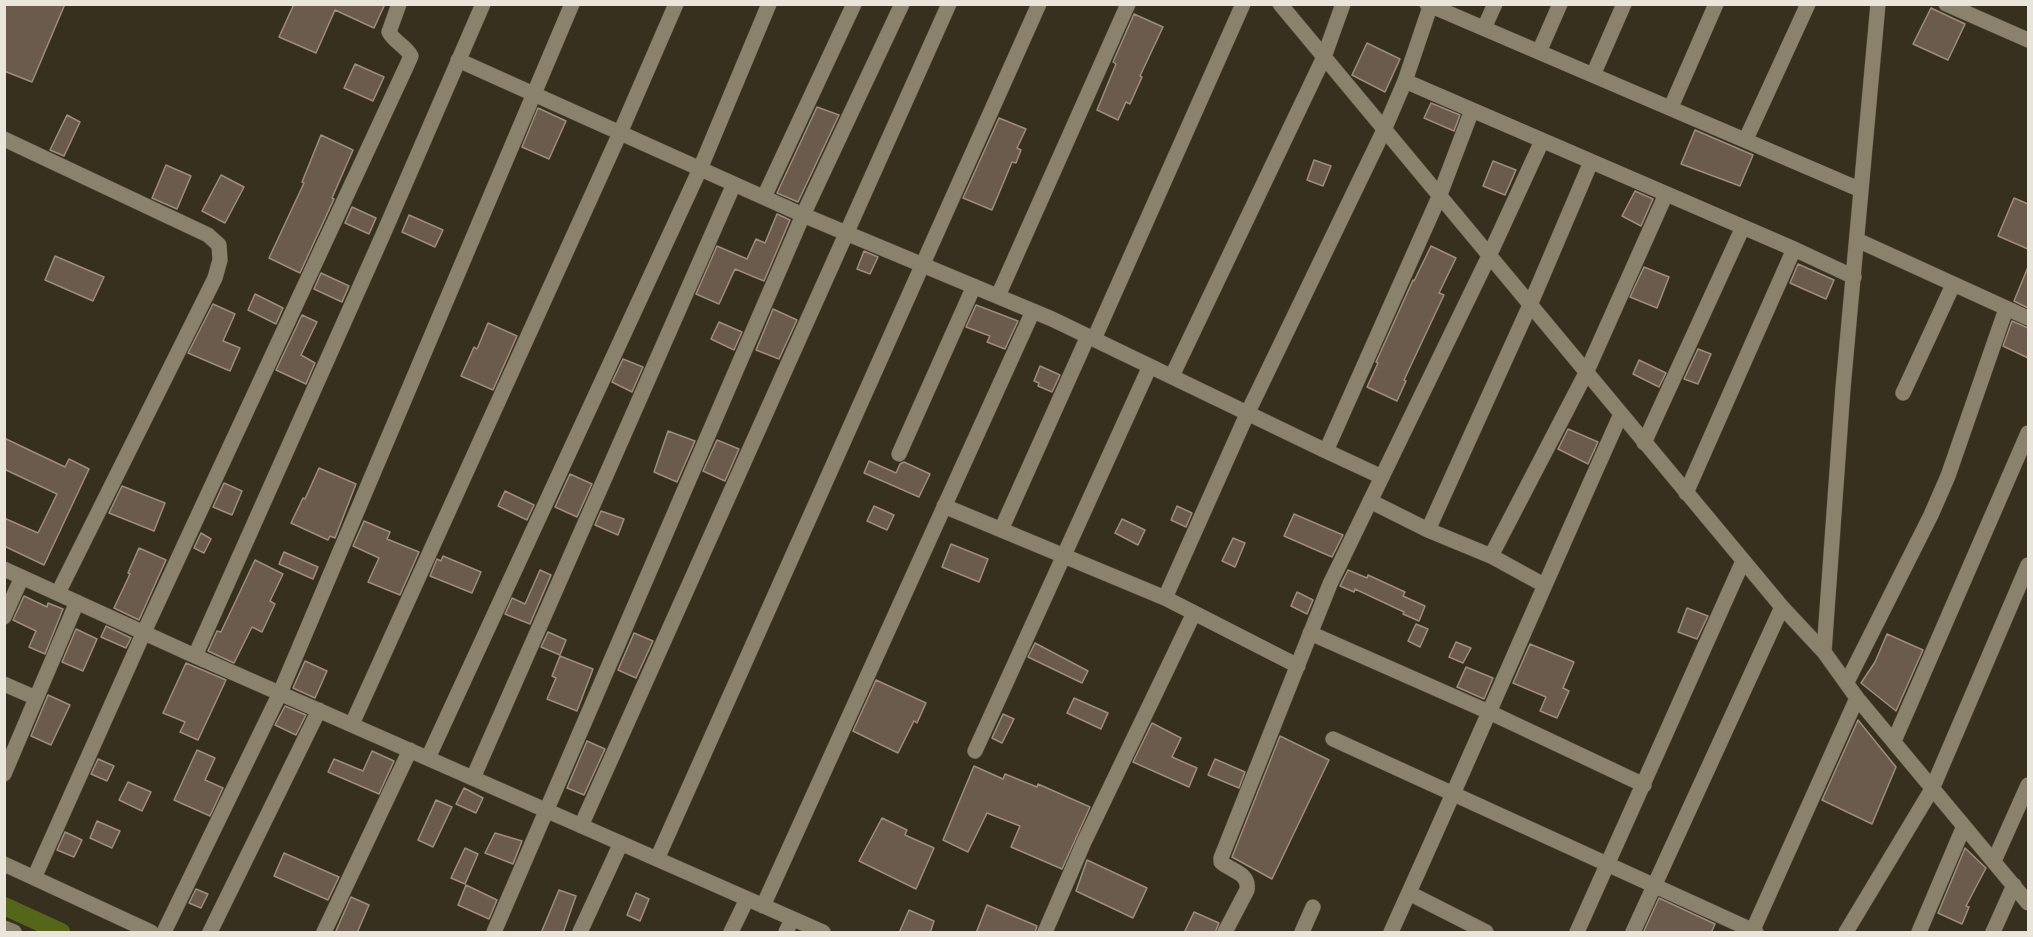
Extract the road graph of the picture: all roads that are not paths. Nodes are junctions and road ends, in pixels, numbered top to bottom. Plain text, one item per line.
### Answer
1 (399, 4) edge
2 (483, 4) edge
3 (572, 4) edge
4 (676, 4) edge
5 (770, 4) edge
6 (854, 4) edge
7 (902, 4) edge
8 (949, 4) edge
9 (1039, 4) edge
10 (1128, 4) edge
11 (1243, 4) edge
12 (1343, 4) edge
13 (1495, 4) edge
14 (1560, 4) edge
15 (1624, 4) edge
16 (1716, 4) edge
17 (1808, 4) edge
18 (1878, 4) edge
19 (1946, 4) edge
20 (1280, 5) edge
21 (1430, 5) edge
22 (1484, 28) junction
23 (2028, 40) edge
24 (1539, 52) junction
25 (1324, 57) junction
26 (458, 60) junction
27 (1593, 75) junction
28 (1405, 81) junction
29 (533, 94) junction
30 (1671, 107) junction
31 (1472, 110) junction
32 (1384, 130) junction
33 (620, 133) junction
34 (4, 139) edge
35 (1746, 139) junction
36 (1542, 141) junction
37 (1591, 162) junction
38 (700, 170) junction
39 (734, 184) junction
40 (1861, 190) junction
41 (1666, 194) junction
42 (764, 197) junction
43 (1439, 197) junction
44 (803, 215) junction
45 (1743, 228) junction
46 (846, 233) junction
47 (1857, 240) junction
48 (1794, 249) junction
49 (1489, 256) junction
50 (922, 265) junction
51 (1854, 277) junction
52 (1953, 285) junction
53 (974, 286) junction
54 (998, 296) junction
55 (1530, 305) junction
56 (2006, 309) junction
57 (1033, 311) junction
58 (2028, 318) edge
59 (1091, 337) junction
60 (1150, 366) junction
61 (1586, 373) junction
62 (1172, 376) junction
63 (1903, 393) dead end
64 (1248, 412) junction
65 (1621, 414) junction
66 (2028, 433) edge
67 (1644, 443) junction
68 (1326, 452) junction
69 (899, 454) dead end
70 (1382, 477) junction
71 (1686, 493) junction
72 (1370, 501) junction
73 (944, 506) junction
74 (1001, 530) junction
75 (1428, 530) junction
76 (1491, 556) junction
77 (1063, 557) junction
78 (1743, 561) junction
79 (2028, 565) edge
80 (4, 569) edge
81 (22, 577) junction
82 (1544, 585) junction
83 (57, 593) junction
84 (1165, 598) junction
85 (77, 602) junction
86 (1782, 608) junction
87 (1194, 613) junction
88 (4, 616) edge
89 (144, 632) junction
90 (1310, 633) junction
91 (1824, 652) junction
92 (195, 656) junction
93 (1298, 666) junction
94 (1847, 682) junction
95 (4, 684) edge
96 (280, 693) junction
97 (36, 698) junction
98 (1857, 698) junction
99 (319, 710) junction
100 (1489, 712) junction
101 (352, 724) junction
102 (1333, 739) dead end
103 (1893, 741) junction
104 (410, 750) junction
105 (975, 751) dead end
106 (428, 758) junction
107 (4, 774) edge
108 (473, 778) junction
109 (1644, 785) junction
110 (2028, 785) edge
111 (1932, 789) junction
112 (1454, 794) junction
113 (547, 810) junction
114 (582, 826) junction
115 (1964, 826) junction
116 (621, 843) junction
117 (657, 859) junction
118 (1994, 861) junction
119 (4, 864) edge
120 (1608, 865) junction
121 (34, 878) junction
122 (2014, 885) junction
123 (1654, 886) junction
124 (1409, 893) junction
125 (747, 899) junction
126 (2028, 903) edge
127 (763, 906) junction
128 (1313, 907) dead end
129 (789, 926) edge
130 (1476, 930) edge
131 (1754, 932) edge
132 (1847, 932) edge
133 (151, 933) edge
134 (164, 933) edge
135 (210, 933) edge
136 (324, 933) edge
137 (494, 933) edge
138 (580, 933) edge
139 (731, 933) edge
140 (823, 933) edge
141 (1045, 933) edge
142 (1225, 933) edge
143 (1302, 933) edge
144 (1391, 933) edge
145 (1577, 933) edge
146 (1633, 933) edge
147 (1919, 933) edge
148 (1993, 933) edge

1 - 89 street
2 - 26 street
3 - 29 street
4 - 33 street
5 - 38 street
6 - 42 street
7 - 44 street
8 - 46 street
9 - 50 street
10 - 54 street
11 - 59 street
12 - 25 street
13 - 22 street
14 - 24 street
15 - 27 street
16 - 30 street
17 - 35 street
18 - 40 street
19 - 23 street
20 - 25 street
21 - 22 street
21 - 28 street
22 - 24 street
24 - 27 street
25 - 32 street
25 - 62 street
26 - 29 street
26 - 92 street
27 - 30 street
28 - 31 street
28 - 32 street
29 - 33 street
29 - 96 street
30 - 35 street
31 - 36 street
31 - 43 street
32 - 43 street
32 - 64 street
33 - 38 street
33 - 101 street
34 - 83 street
35 - 40 street
36 - 37 street
36 - 49 street
37 - 41 street
37 - 55 street
38 - 39 street
38 - 106 street
39 - 42 street
39 - 108 street
40 - 47 street
41 - 45 street
41 - 61 street
42 - 44 street
43 - 49 street
43 - 68 street
44 - 46 street
44 - 113 street
45 - 48 street
45 - 67 street
46 - 50 street
46 - 114 street
47 - 51 street
47 - 52 street
48 - 51 street
48 - 71 street
49 - 55 street
49 - 70 street
50 - 53 street
50 - 117 street
51 - 91 street
52 - 56 street
52 - 63 street
53 - 54 street
53 - 69 street
54 - 57 street
55 - 61 street
55 - 75 street
56 - 58 street
56 - 94 street
57 - 59 street
57 - 73 street
59 - 60 street
59 - 74 street
60 - 62 street
60 - 77 street
61 - 65 street
61 - 76 street
62 - 64 street
64 - 68 street
64 - 84 street
65 - 67 street
65 - 82 street
66 - 103 street
67 - 71 street
68 - 70 street
70 - 72 street
71 - 78 street
72 - 75 street
72 - 90 street
73 - 74 street
73 - 127 street
74 - 77 street
75 - 76 street
76 - 82 street
77 - 84 street
77 - 105 street
78 - 86 street
78 - 109 street
79 - 111 street
80 - 81 street
81 - 83 street
81 - 88 street
82 - 100 street
83 - 85 street
84 - 87 street
85 - 89 street
85 - 97 street
86 - 91 street
86 - 123 street
87 - 93 street
87 - 141 street
89 - 92 street
89 - 121 street
90 - 93 street
90 - 100 street
91 - 94 street
92 - 96 street
93 - 142 street
94 - 98 street
95 - 97 street
96 - 99 street
96 - 134 street
97 - 107 street
98 - 103 street
98 - 131 street
99 - 101 street
99 - 135 street
100 - 109 street
100 - 112 street
101 - 104 street
102 - 112 street
103 - 111 street
104 - 106 street
104 - 136 street
106 - 108 street
108 - 113 street
109 - 120 street
110 - 118 street
111 - 115 street
111 - 132 street
112 - 120 street
112 - 124 street
113 - 114 street
113 - 137 street
114 - 116 street
115 - 118 street
115 - 147 street
116 - 117 street
116 - 138 street
117 - 125 street
118 - 122 street
119 - 121 street
120 - 123 street
120 - 145 street
121 - 133 street
122 - 126 street
122 - 148 street
123 - 131 street
123 - 146 street
124 - 130 street
124 - 144 street
125 - 127 street
125 - 139 street
127 - 129 street
128 - 143 street
129 - 140 street

